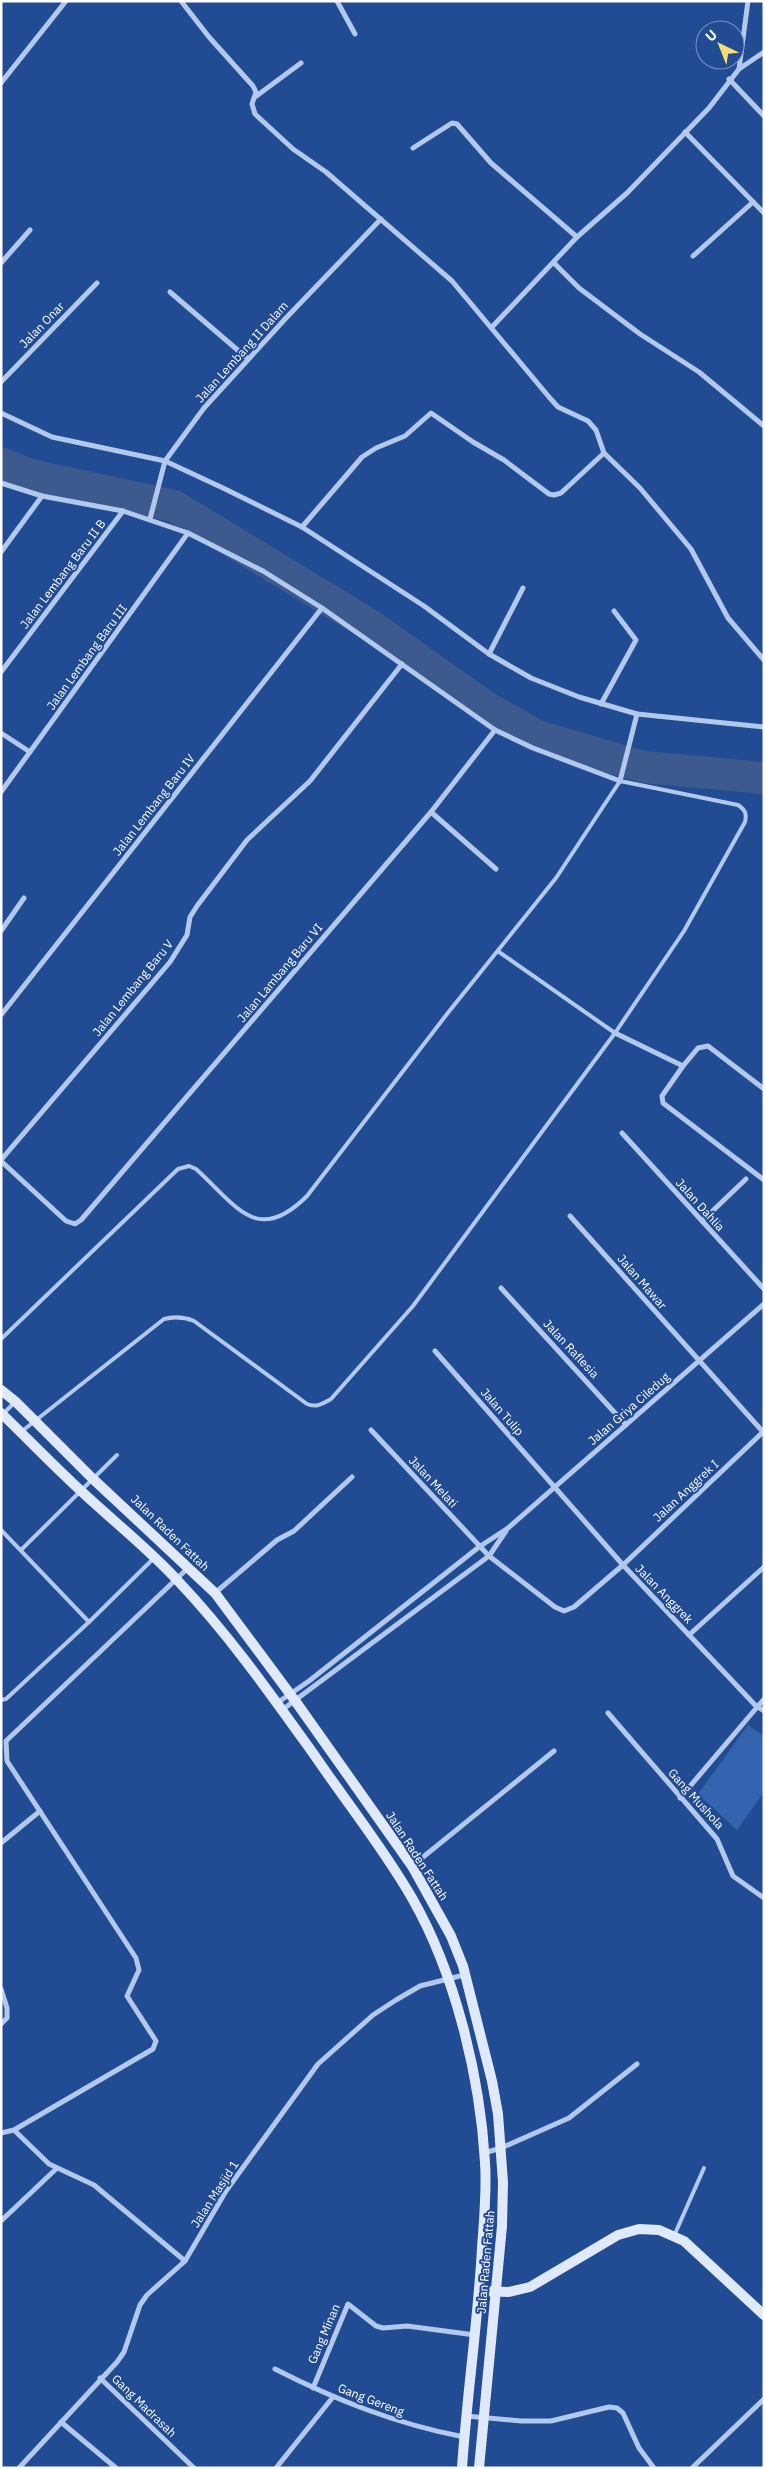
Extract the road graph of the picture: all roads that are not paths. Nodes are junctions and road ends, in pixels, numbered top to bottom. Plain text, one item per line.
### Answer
1 (66, 1) edge
2 (181, 1) edge
3 (337, 1) edge
4 (748, 1) edge
5 (745, 24) edge
6 (355, 34) dead end
7 (764, 52) edge
8 (301, 63) dead end
9 (745, 65) edge
10 (738, 70) edge
11 (729, 79) junction
12 (1, 83) edge
13 (255, 97) junction
14 (764, 116) edge
15 (685, 132) junction
16 (413, 148) dead end
17 (753, 202) junction
18 (764, 213) edge
19 (381, 219) junction
20 (30, 230) dead end
21 (577, 238) junction
22 (693, 256) dead end
23 (1, 263) edge
24 (554, 263) junction
25 (97, 283) dead end
26 (170, 292) dead end
27 (492, 327) junction
28 (248, 359) junction
29 (1, 382) edge
30 (1, 413) edge
31 (764, 426) edge
32 (604, 453) junction
33 (165, 461) junction
34 (1, 483) edge
35 (42, 496) junction
36 (123, 511) junction
37 (150, 519) junction
38 (302, 527) junction
39 (188, 533) junction
40 (1, 552) edge
41 (524, 588) dead end
42 (322, 608) junction
43 (614, 611) dead end
44 (489, 654) junction
45 (764, 660) edge
46 (402, 664) junction
47 (1, 672) edge
48 (602, 704) junction
49 (637, 714) junction
50 (764, 727) edge
51 (494, 730) junction
52 (1, 733) edge
53 (30, 752) junction
54 (620, 781) junction
55 (1, 792) edge
56 (431, 812) junction
57 (496, 870) dead end
58 (24, 898) dead end
59 (1, 931) edge
60 (499, 952) junction
61 (1, 1015) edge
62 (615, 1034) junction
63 (683, 1066) junction
64 (764, 1089) edge
65 (622, 1133) dead end
66 (1, 1160) edge
67 (746, 1179) dead end
68 (764, 1180) edge
69 (570, 1216) dead end
70 (702, 1221) junction
71 (501, 1288) dead end
72 (764, 1289) edge
73 (764, 1304) edge
74 (1, 1339) edge
75 (435, 1351) dead end
76 (698, 1361) junction
77 (1, 1390) edge
78 (16, 1402) junction
79 (2, 1414) edge
80 (34, 1421) junction
81 (626, 1425) junction
82 (371, 1430) dead end
83 (21, 1432) junction
84 (763, 1432) edge
85 (117, 1455) dead end
86 (352, 1477) dead end
87 (92, 1478) junction
88 (555, 1487) junction
89 (80, 1490) junction
90 (508, 1528) junction
91 (1, 1530) edge
92 (479, 1546) junction
93 (20, 1550) junction
94 (489, 1556) junction
95 (154, 1558) junction
96 (623, 1565) junction
97 (764, 1567) edge
98 (188, 1568) junction
99 (177, 1580) junction
100 (215, 1593) junction
101 (89, 1622) junction
102 (689, 1635) junction
103 (293, 1698) junction
104 (764, 1699) edge
105 (1, 1700) edge
106 (280, 1706) junction
107 (756, 1706) junction
108 (764, 1711) edge
109 (608, 1713) dead end
110 (1, 1737) edge
111 (6, 1741) junction
112 (554, 1751) dead end
113 (680, 1798) junction
114 (40, 1811) junction
115 (1, 1843) edge
116 (412, 1866) junction
117 (764, 1898) edge
118 (464, 1975) junction
119 (448, 1980) junction
120 (1, 1989) edge
121 (1, 2024) edge
122 (637, 2064) dead end
123 (14, 2130) junction
124 (1, 2133) edge
125 (501, 2148) junction
126 (484, 2153) junction
127 (704, 2168) dead end
128 (56, 2169) junction
129 (1, 2221) edge
130 (674, 2236) junction
131 (184, 2260) junction
132 (480, 2291) junction
133 (496, 2292) junction
134 (764, 2315) edge
135 (475, 2335) junction
136 (275, 2369) dead end
137 (100, 2378) junction
138 (313, 2388) junction
139 (333, 2397) junction
140 (764, 2399) edge
141 (466, 2416) junction
142 (483, 2418) junction
143 (61, 2422) junction
144 (464, 2437) junction
145 (20, 2468) edge
146 (116, 2468) edge
147 (194, 2468) edge
148 (276, 2468) edge
149 (462, 2468) edge
150 (479, 2468) edge
151 (654, 2468) edge
152 (692, 2468) edge

1 - 12 street
2 - 13 street
3 - 6 street
4 - 5 street
7 - 9 street
8 - 13 street
10 - 11 street
11 - 14 street
11 - 15 street
13 - 19 street
15 - 17 street
15 - 21 street
16 - 21 street
17 - 18 street
17 - 22 street
19 - 27 street
19 - 28 street, Jalan Lembang II Dalam
20 - 23 street
21 - 24 street
24 - 27 street
24 - 31 street
25 - 29 street, Jalan Onar
26 - 28 street
27 - 32 street
28 - 33 street, Jalan Lembang II Dalam
30 - 33 street
32 - 38 street
32 - 45 street
33 - 37 street, Jalan Lembang II Dalam
33 - 38 street
34 - 35 street
35 - 36 street
35 - 40 street
36 - 37 street
36 - 47 street, Jalan Lembang Baru II B
37 - 39 street
38 - 44 street
39 - 42 street
39 - 53 street, Jalan Lembang Baru III
41 - 44 street
42 - 46 street
42 - 61 street, Jalan Lembang Baru IV
43 - 48 street
44 - 48 street
46 - 51 street
46 - 66 street, Jalan Lembang Baru V
48 - 49 street
49 - 50 street
49 - 54 street
51 - 54 street
51 - 56 street, Jalan Lambang Baru VI
52 - 53 street
53 - 55 street, Jalan Lembang Baru III
54 - 60 lane
54 - 62 lane
56 - 57 street
56 - 66 street, Jalan Lambang Baru VI
58 - 59 street
60 - 62 lane
60 - 74 lane
62 - 63 street
62 - 80 lane
63 - 64 street
63 - 68 street
65 - 70 street, Jalan Dahlia
67 - 70 street
69 - 76 street, Jalan Mawar
70 - 72 street, Jalan Dahlia
71 - 81 street, Jalan Raflesia
73 - 76 street, Jalan Griya Ciledug
75 - 88 street, Jalan Tulip
76 - 81 street, Jalan Griya Ciledug
76 - 84 street, Jalan Mawar
77 - 78 main road, Jalan Raden Fattah
78 - 79 lane
78 - 80 main road, Jalan Raden Fattah
79 - 83 main road, Jalan Raden Fattah
80 - 83 lane
80 - 87 main road, Jalan Raden Fattah
81 - 88 street, Jalan Griya Ciledug
82 - 92 street, Jalan Melati
83 - 89 main road, Jalan Raden Fattah
84 - 96 street, Jalan Anggrek I
85 - 87 lane
86 - 100 street
87 - 89 lane
87 - 98 main road, Jalan Raden Fattah
88 - 90 street, Jalan Griya Ciledug
88 - 96 street, Jalan Anggrek
89 - 93 lane
89 - 95 main road, Jalan Raden Fattah
90 - 92 street, Jalan Griya Ciledug
90 - 94 street, Jalan Griya Ciledug
91 - 93 lane
92 - 94 street
92 - 103 street, Jalan Griya Ciledug
93 - 101 lane
94 - 96 street
94 - 103 street, Jalan Griya Ciledug
95 - 99 main road, Jalan Raden Fattah
95 - 101 lane
96 - 102 street, Jalan Anggrek
97 - 102 street
98 - 99 street
98 - 100 main road, Jalan Raden Fattah
99 - 106 main road, Jalan Raden Fattah
99 - 111 street
100 - 103 main road, Jalan Raden Fattah
101 - 105 lane
102 - 107 street, Jalan Anggrek
103 - 106 street, Jalan Griya Ciledug
103 - 106 street, Jalan Griya Ciledug
103 - 116 main road, Jalan Raden Fattah
104 - 107 street
106 - 119 main road, Jalan Raden Fattah
107 - 108 street, Jalan Anggrek
107 - 113 street
109 - 113 street, Gang Mushola
110 - 111 street
111 - 114 street
112 - 116 street
113 - 117 street, Gang Mushola
114 - 115 street
114 - 123 street
116 - 118 main road, Jalan Raden Fattah
118 - 119 street, Jalan Masjid 1
118 - 125 main road, Jalan Raden Fattah
119 - 126 main road, Jalan Raden Fattah
119 - 131 street, Jalan Masjid 1
120 - 121 street
122 - 125 street
123 - 124 street
123 - 128 street
125 - 126 street
125 - 133 main road, Jalan Raden Fattah
126 - 132 main road, Jalan Raden Fattah
127 - 130 lane
128 - 129 street
128 - 131 street
130 - 133 main road
130 - 134 main road
131 - 137 street, Jalan Masjid 1
132 - 133 main road
132 - 135 main road, Jalan Raden Fattah
133 - 142 main road, Jalan Raden Fattah
135 - 138 street, Gang Minan
135 - 141 main road, Jalan Raden Fattah
136 - 138 street, Gang Gereng
137 - 143 street, Jalan Masjid 1
137 - 147 street, Gang Madrasah
138 - 139 street, Gang Gereng
139 - 144 street, Gang Gereng
139 - 148 street
140 - 152 street
141 - 142 street
141 - 144 main road, Jalan Raden Fattah
142 - 150 main road, Jalan Raden Fattah
142 - 151 street
143 - 145 street, Jalan Masjid 1
143 - 146 street
144 - 149 main road, Jalan Raden Fattah

